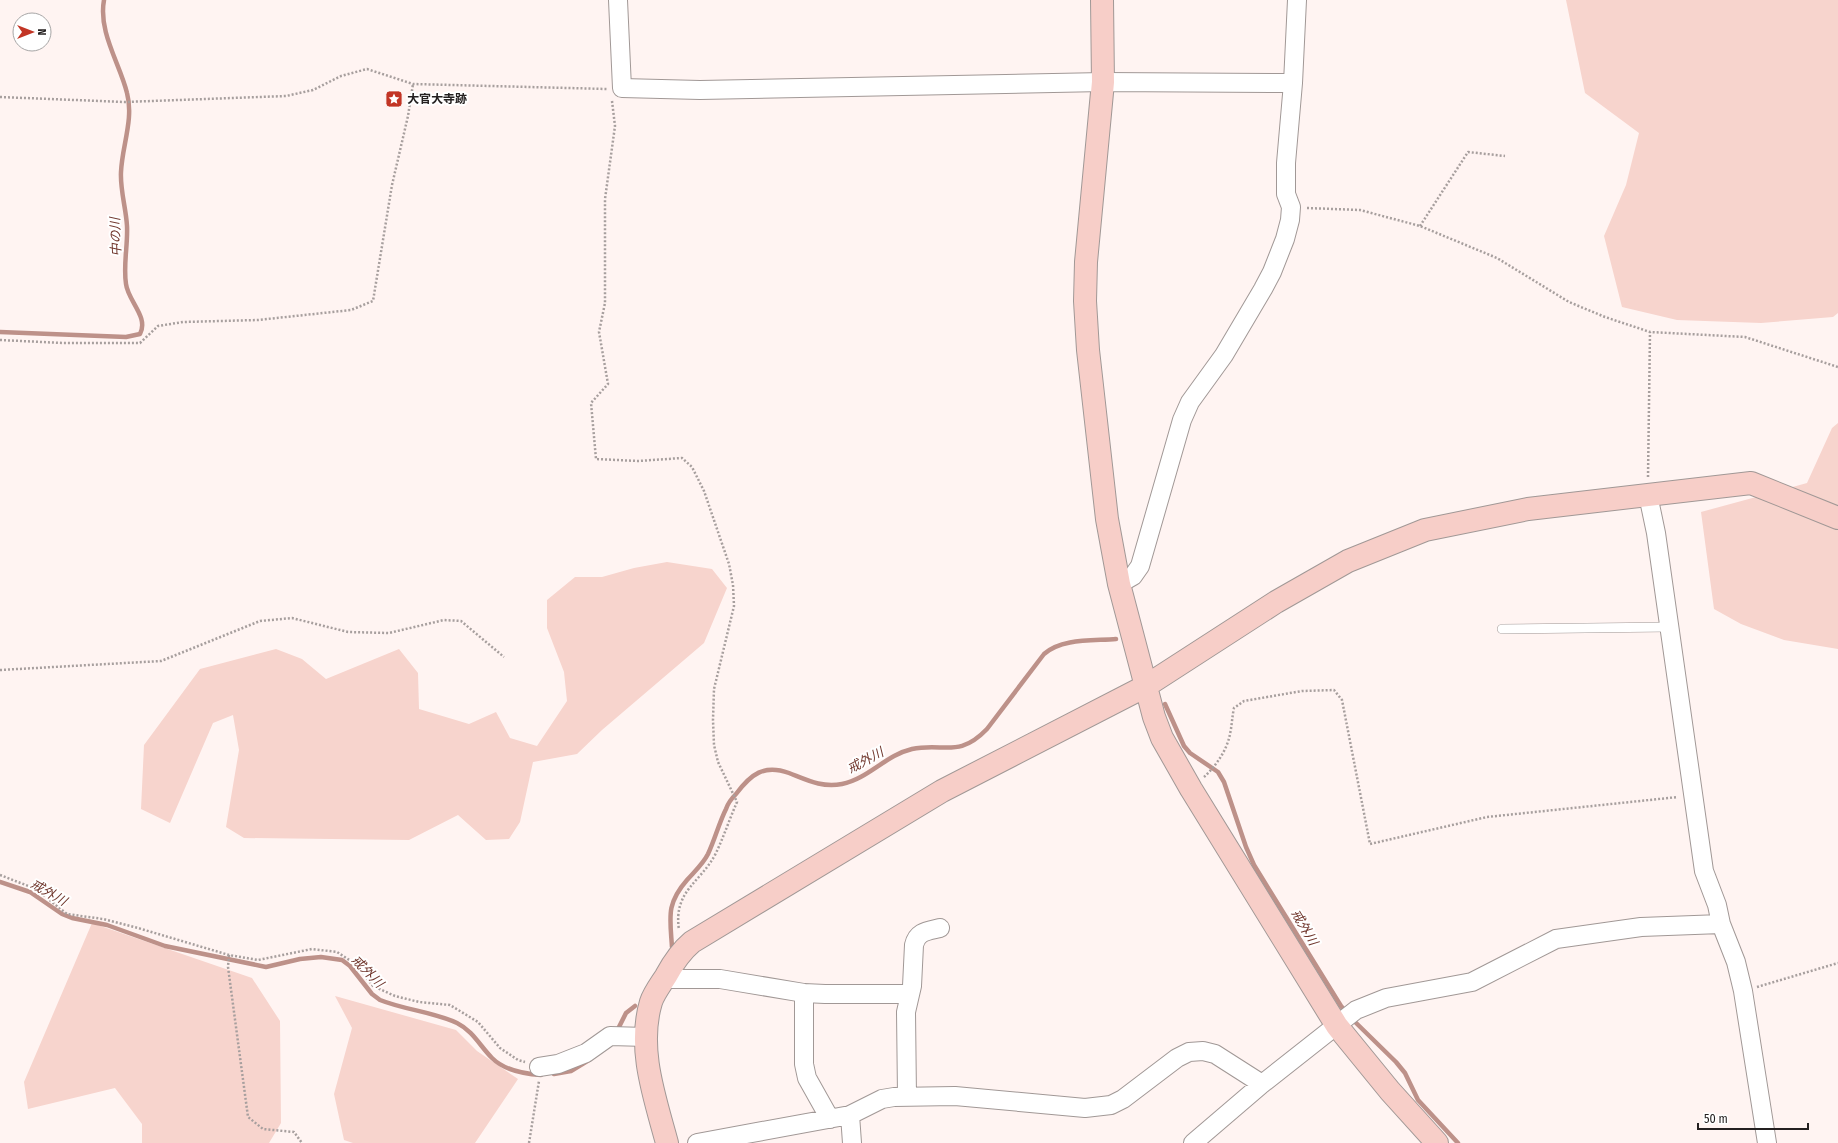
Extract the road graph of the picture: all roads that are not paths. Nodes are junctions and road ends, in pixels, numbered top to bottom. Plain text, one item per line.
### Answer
1 (618, 0) edge
2 (1102, 0) edge
3 (1297, 0) edge
4 (1103, 82) junction
5 (1293, 83) junction
6 (1648, 495) junction
7 (1838, 518) edge
8 (1119, 584) junction
9 (1669, 627) junction
10 (1502, 629) dead end
11 (1146, 686) junction
12 (1721, 924) junction
13 (940, 928) dead end
14 (664, 979) junction
15 (804, 993) junction
16 (910, 994) junction
17 (1337, 1026) junction
18 (646, 1036) junction
19 (539, 1075) road end
20 (1262, 1084) junction
21 (907, 1096) junction
22 (850, 1115) junction
23 (830, 1119) junction
24 (667, 1143) edge
25 (696, 1143) edge
26 (852, 1143) edge
27 (1193, 1143) edge
28 (1437, 1143) edge
29 (1767, 1143) edge

1 - 4 street
2 - 4 street
3 - 5 street
4 - 5 street
4 - 8 street
5 - 8 street
6 - 7 street
6 - 9 street
6 - 11 street
8 - 11 street
9 - 10 lane
9 - 12 street
11 - 14 street
11 - 17 street
12 - 17 street
12 - 29 street
13 - 16 street
14 - 15 street
14 - 18 street
15 - 16 street
15 - 23 street
16 - 21 street
17 - 20 street
17 - 28 street
18 - 19 street
18 - 24 street
20 - 21 street
20 - 27 street
21 - 22 street
22 - 23 street
22 - 26 street
23 - 25 street

